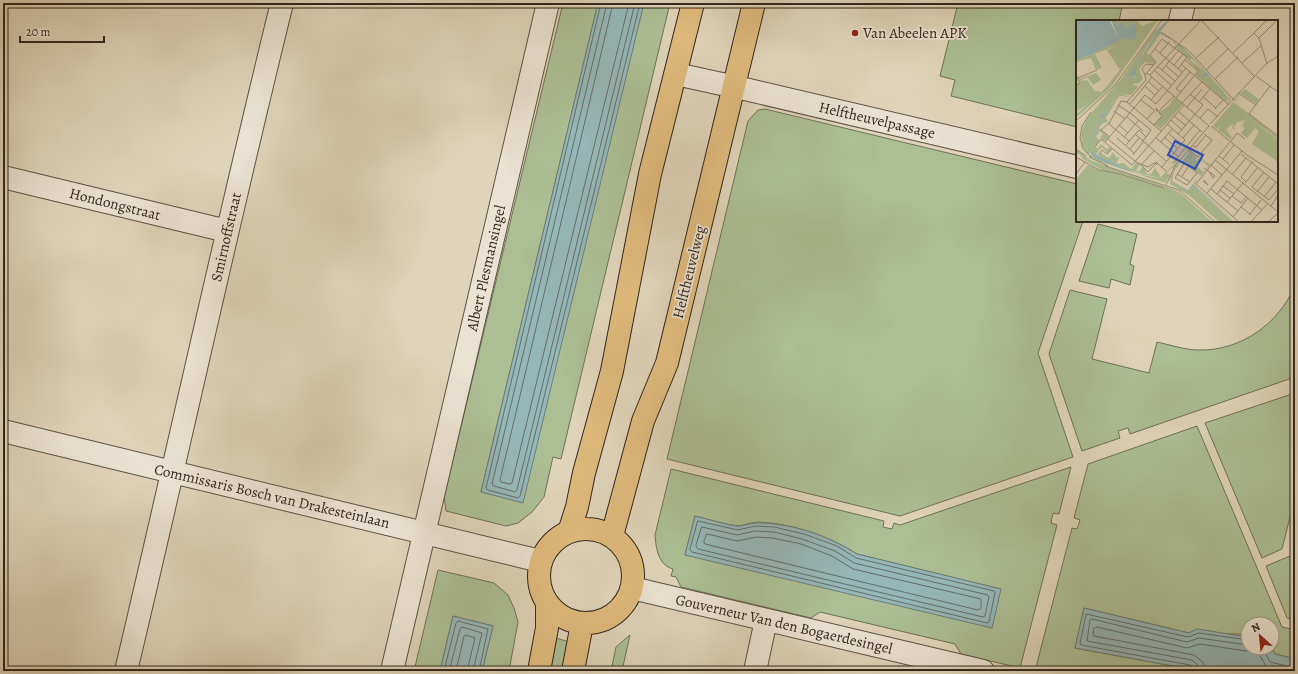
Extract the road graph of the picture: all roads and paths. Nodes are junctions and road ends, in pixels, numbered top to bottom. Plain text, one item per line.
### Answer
1 (548, 3) edge
2 (693, 3) edge
3 (754, 3) edge
4 (1184, 3) edge
5 (278, 4) edge
6 (1180, 20) edge
7 (676, 74) junction
8 (734, 86) junction
9 (1076, 167) edge
10 (3, 177) edge
11 (227, 231) junction
12 (3, 431) edge
13 (173, 472) junction
14 (569, 532) junction
15 (424, 533) junction
16 (612, 536) junction
17 (540, 561) junction
18 (632, 588) junction
19 (547, 604) junction
20 (766, 620) junction
21 (582, 624) junction
22 (126, 671) edge
23 (392, 671) edge
24 (538, 671) edge
25 (573, 671) edge
26 (755, 671) edge
27 (983, 671) edge

1 - 15 street, Albert Plesmansingel
2 - 7 main road
3 - 8 main road, Helftheuvelweg
4 - 6 street
5 - 11 street, Smirnoffstraat
7 - 8 street, Helftheuvelpassage
7 - 14 main road
8 - 9 street, Helftheuvelpassage
8 - 16 main road, Helftheuvelweg
10 - 11 street, Hondongstraat
11 - 13 street, Smirnoffstraat
12 - 13 street, Commissaris Bosch van Drakesteinlaan
13 - 15 street, Commissaris Bosch van Drakesteinlaan
13 - 22 street, Smirnoffstraat
14 - 16 main road
14 - 17 main road
15 - 17 street, Commissaris Bosch van Drakesteinlaan
15 - 23 street, Albert Plesmansingel
16 - 18 main road
17 - 19 main road
18 - 20 street, Gouverneur Van den Bogaerdesingel
18 - 21 main road
19 - 21 main road
19 - 24 main road
20 - 26 street
20 - 27 street, Gouverneur Van den Bogaerdesingel
21 - 25 main road

